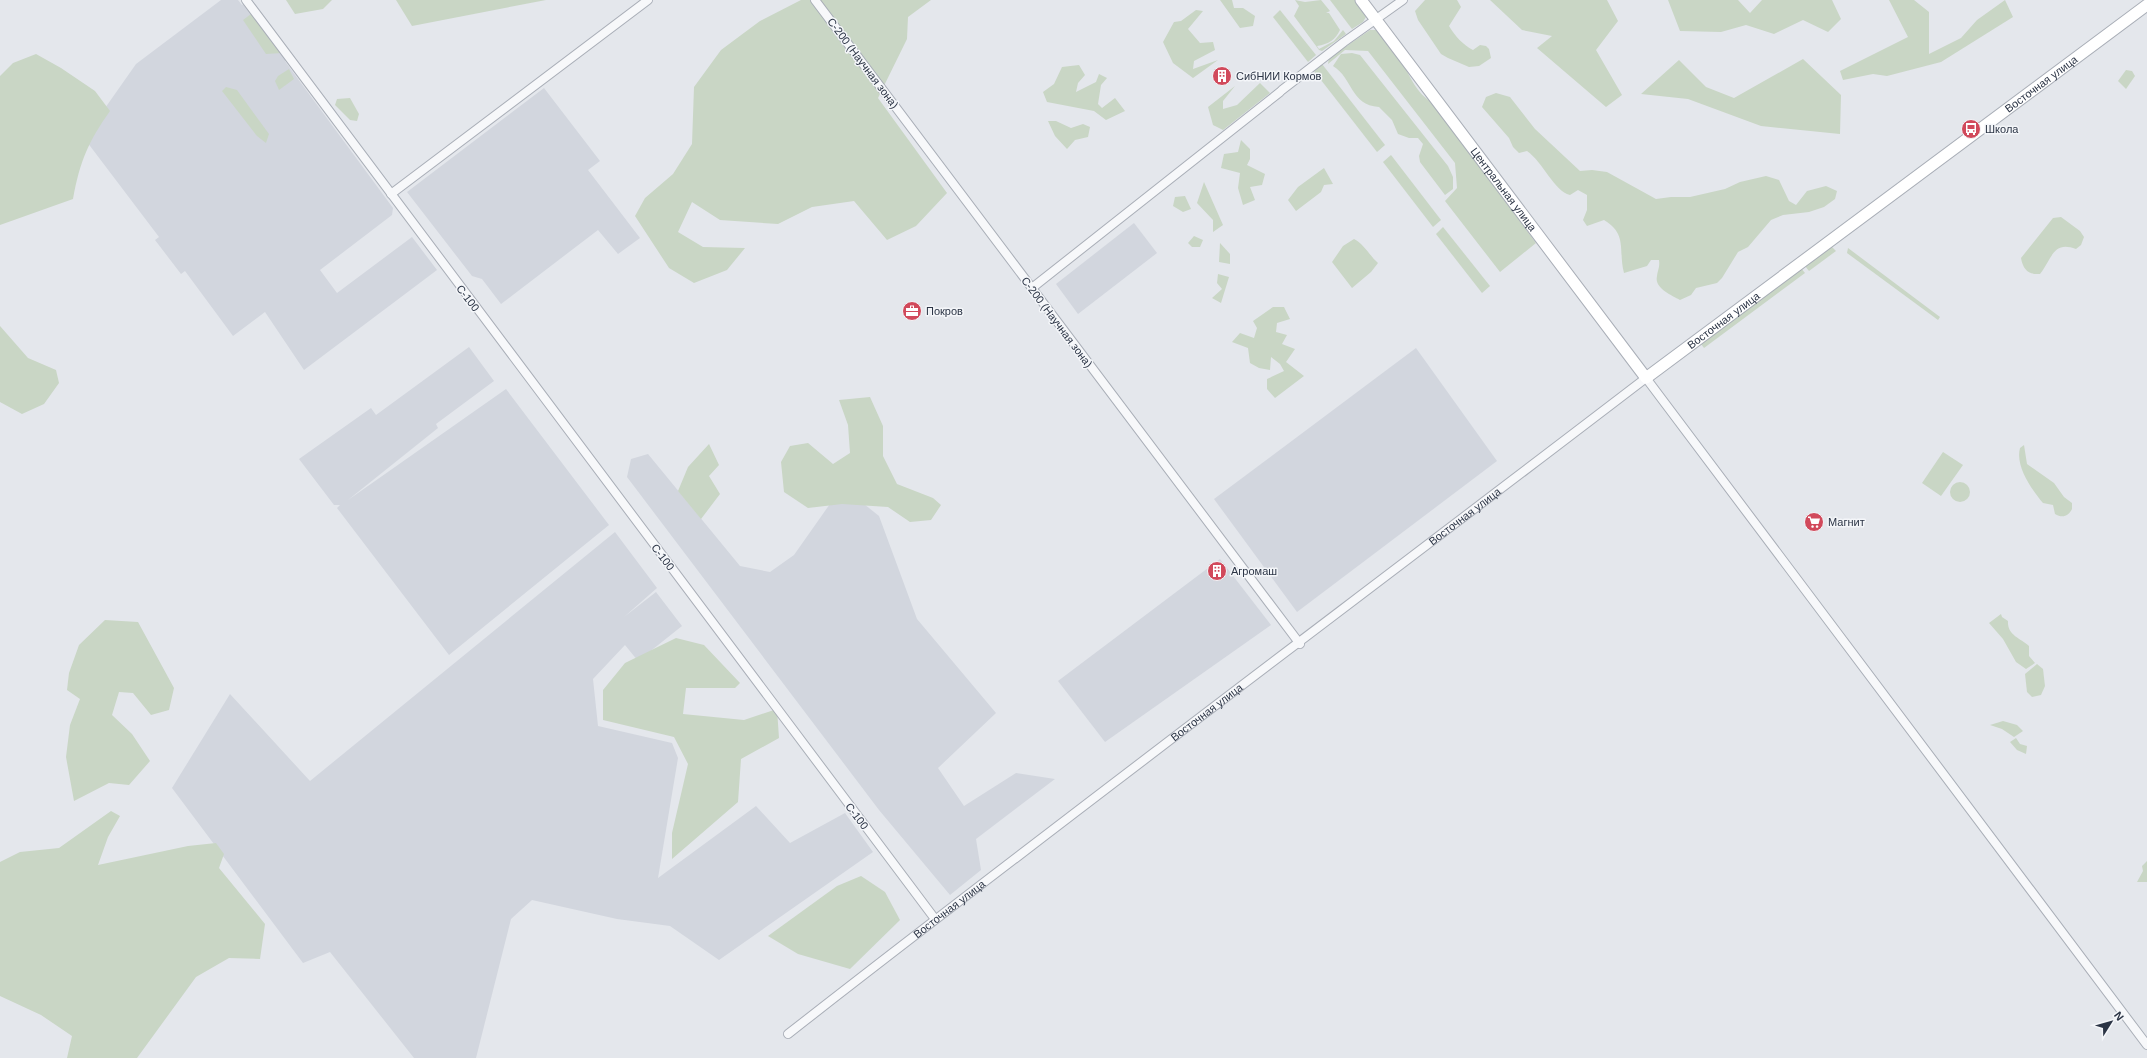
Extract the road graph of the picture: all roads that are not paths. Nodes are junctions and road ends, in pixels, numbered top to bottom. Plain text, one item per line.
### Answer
1 (246, 0) edge
2 (648, 0) edge
3 (815, 0) edge
4 (1361, 0) edge
5 (1403, 0) edge
6 (2147, 5) edge
7 (1376, 20) junction
8 (391, 194) junction
9 (1032, 288) junction
10 (1646, 378) junction
11 (1300, 644) junction
12 (935, 919) junction
13 (788, 1034) dead end
14 (2147, 1045) edge

1 - 8 street, С-100
2 - 8 street
3 - 9 street, С-200 (Научная зона)
4 - 7 main road, Центральная улица
5 - 7 street
6 - 10 main road, Восточная улица
7 - 9 street
7 - 10 main road, Центральная улица
8 - 12 street, С-100
9 - 11 street, С-200 (Научная зона)
10 - 11 street, Восточная улица
10 - 14 street
11 - 12 street, Восточная улица
12 - 13 street, Восточная улица

